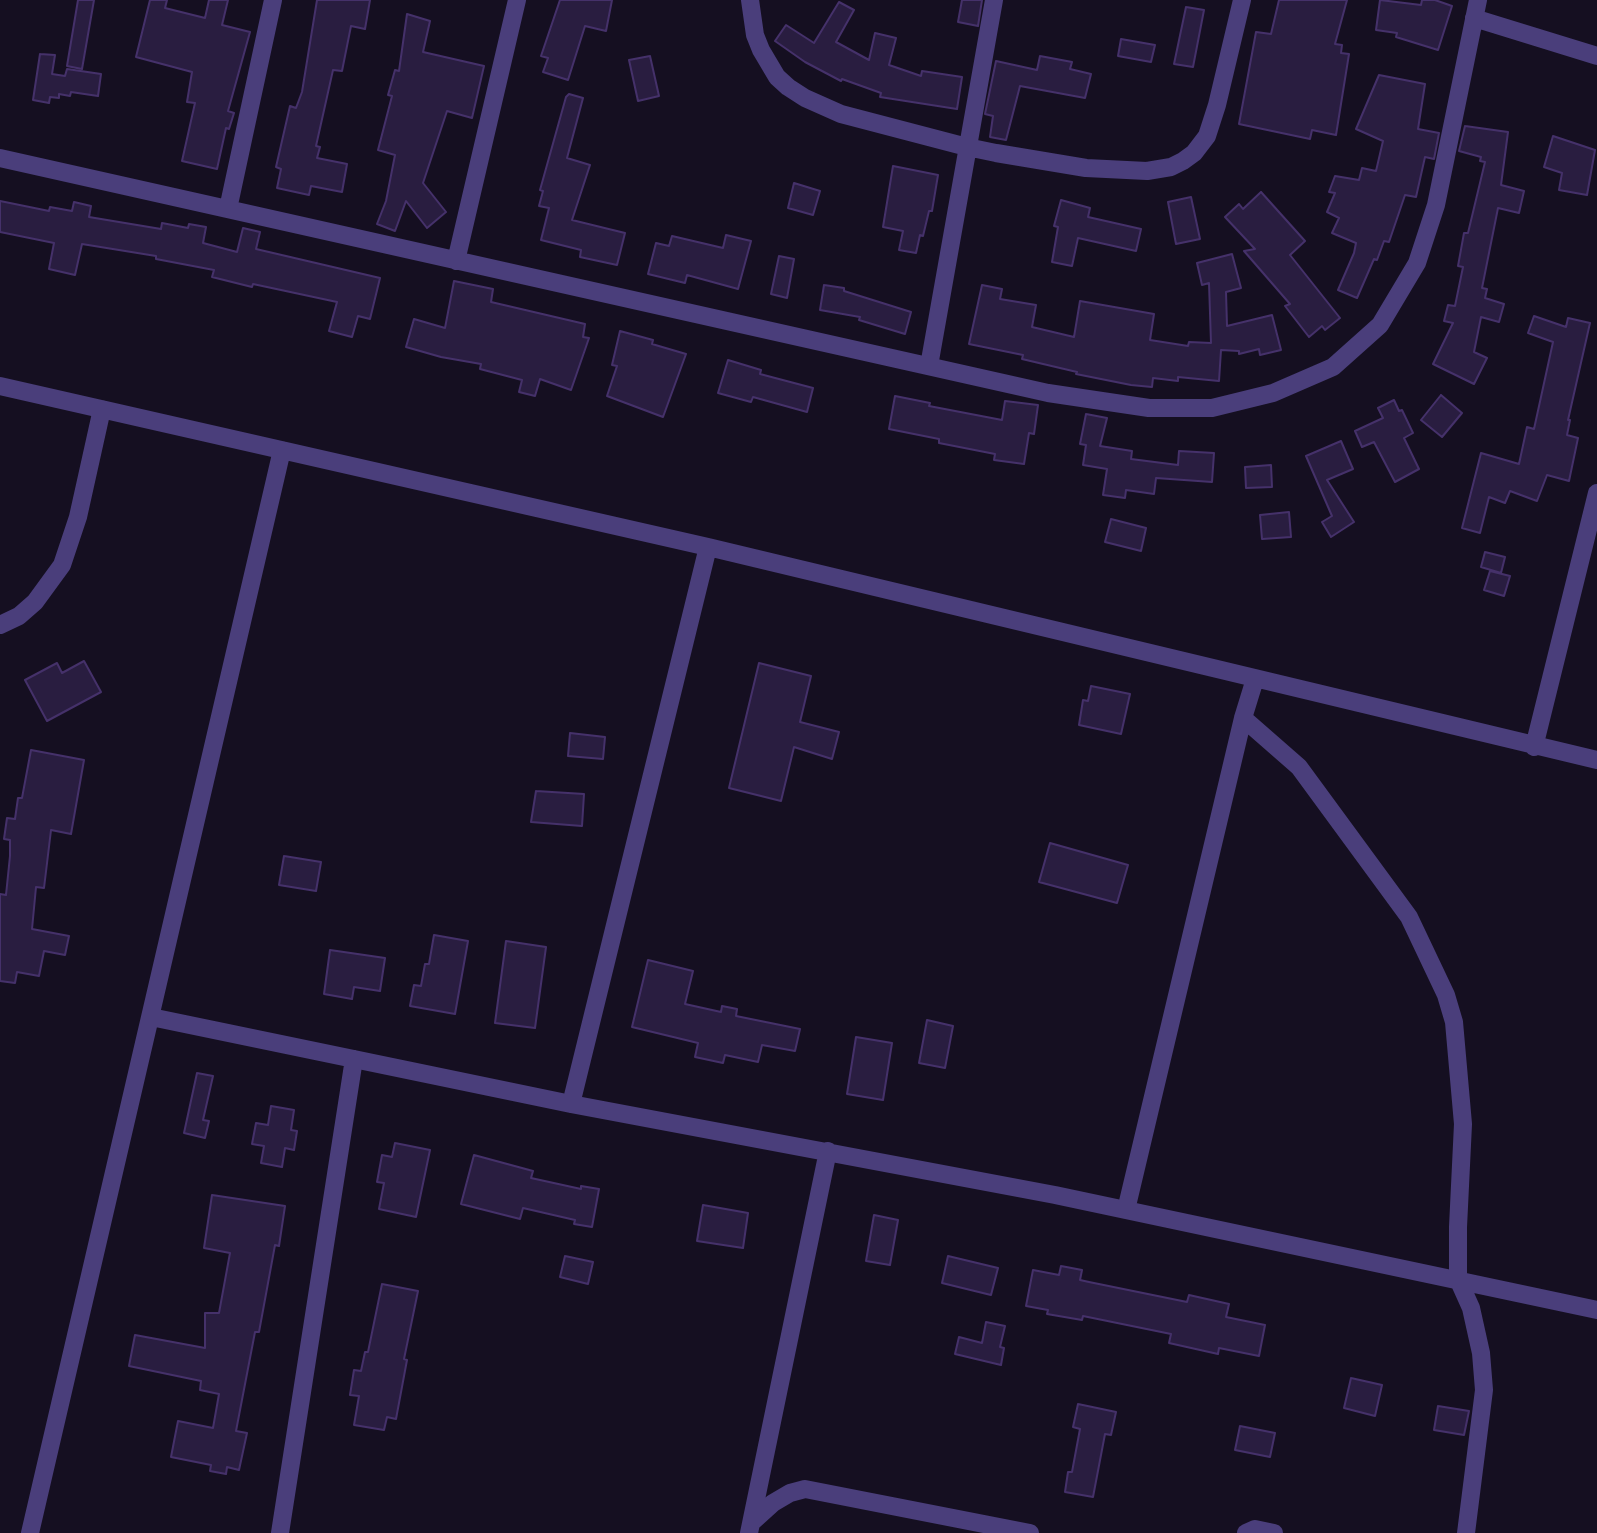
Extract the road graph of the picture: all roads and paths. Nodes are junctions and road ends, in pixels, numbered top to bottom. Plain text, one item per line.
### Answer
1 (273, 0) edge
2 (517, 0) edge
3 (750, 0) edge
4 (994, 0) edge
5 (1241, 0) edge
6 (1478, 0) edge
7 (1474, 18) junction
8 (1597, 56) edge
9 (967, 148) junction
10 (0, 158) edge
11 (228, 209) junction
12 (456, 261) junction
13 (929, 366) junction
14 (0, 386) edge
15 (102, 409) junction
16 (282, 450) junction
17 (1597, 493) edge
18 (708, 547) junction
19 (0, 625) edge
20 (1255, 679) junction
21 (1243, 718) junction
22 (1534, 747) junction
23 (1597, 760) edge
24 (151, 1017) junction
25 (354, 1059) junction
26 (571, 1104) junction
27 (828, 1151) junction
28 (1126, 1210) junction
29 (1458, 1279) junction
30 (1597, 1310) edge
31 (750, 1527) edge
32 (30, 1533) edge
33 (280, 1533) edge
34 (1030, 1533) edge
35 (1246, 1533) edge
36 (1274, 1533) edge
37 (1466, 1533) edge

1 - 11 street
2 - 12 street
3 - 9 street
4 - 9 street
5 - 9 street
6 - 7 street
7 - 8 street
7 - 13 street
9 - 13 street
10 - 11 street
11 - 12 street
12 - 13 street
14 - 15 street
15 - 16 street
15 - 19 street
16 - 18 street
16 - 24 street
17 - 22 street
18 - 20 street
18 - 26 street
20 - 21 street
20 - 22 street
21 - 28 street
21 - 29 street
22 - 23 street
24 - 25 street
24 - 32 street
25 - 26 street
25 - 33 street
26 - 27 street
27 - 28 street
27 - 31 street
28 - 29 street
29 - 30 street
29 - 37 street
31 - 34 street
35 - 36 street

